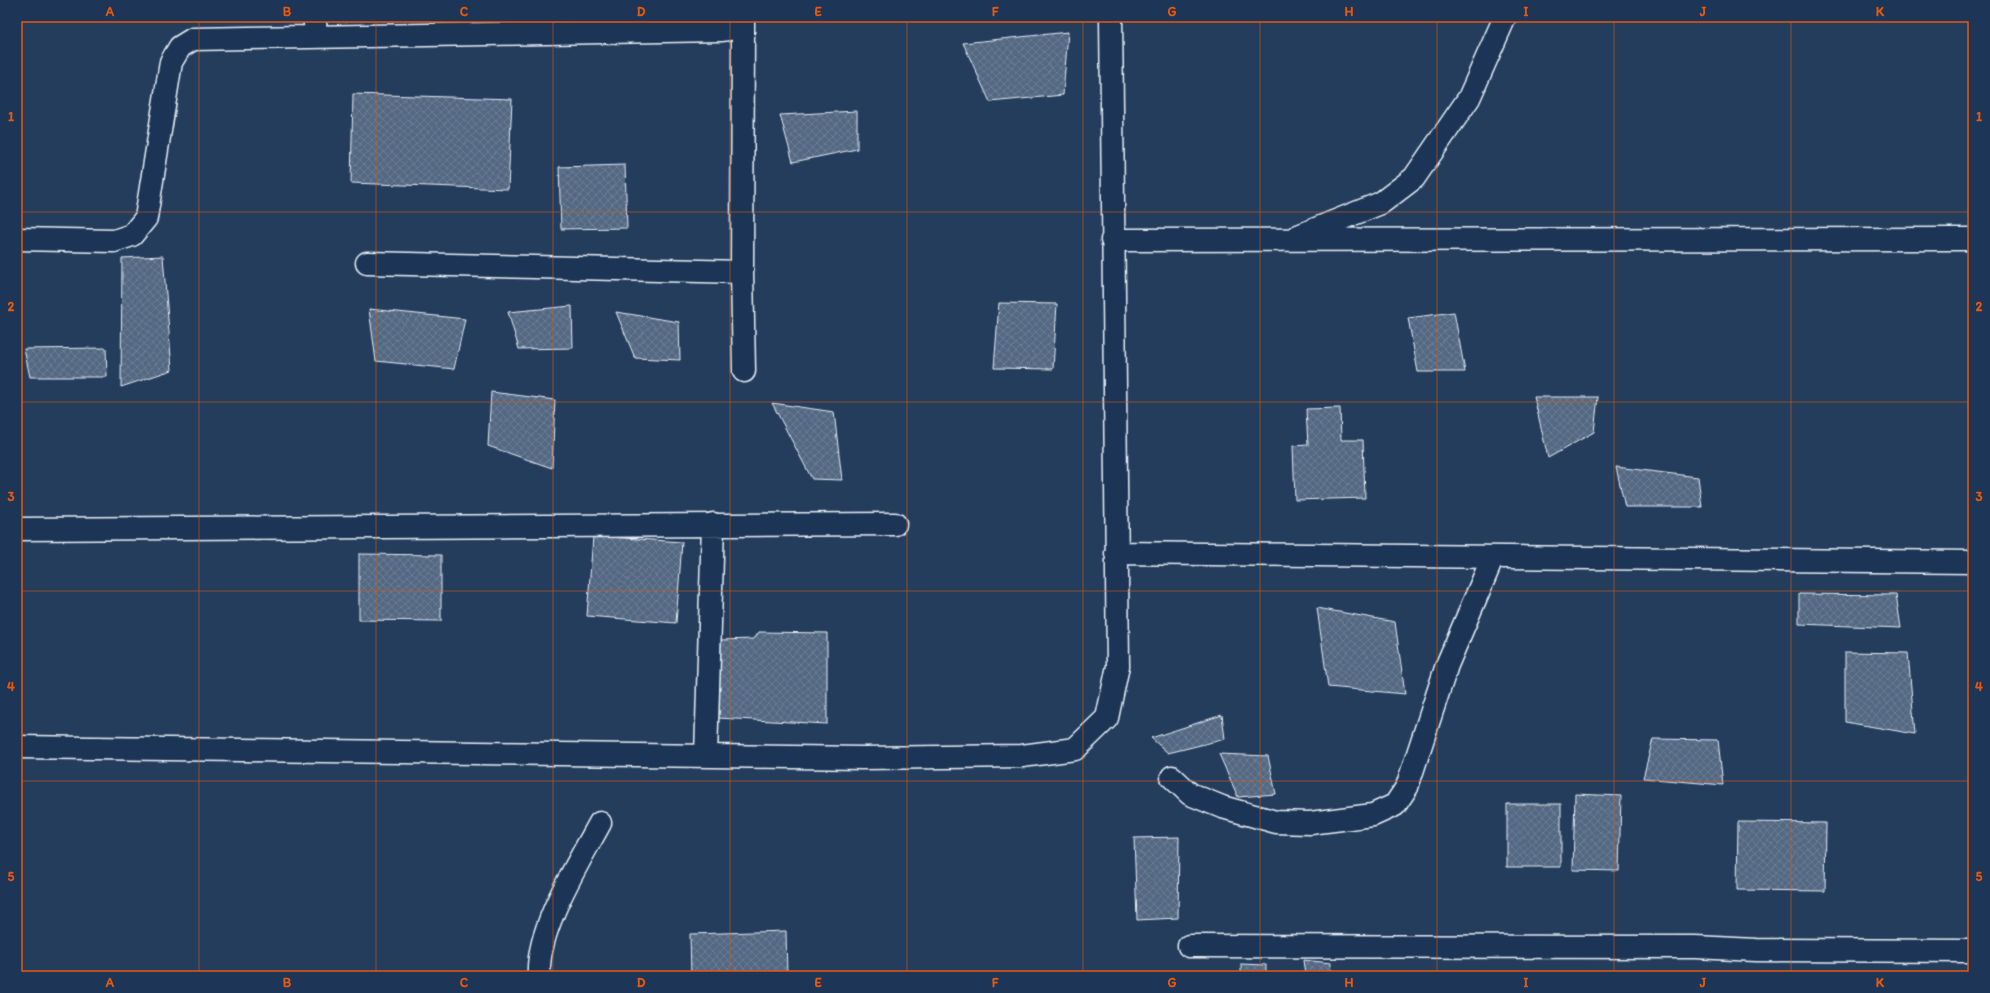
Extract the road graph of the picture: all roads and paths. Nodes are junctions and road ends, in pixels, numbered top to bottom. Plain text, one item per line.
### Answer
1 (1111, 17) edge
2 (1505, 17) edge
3 (743, 22) edge
4 (316, 27) edge
5 (17, 239) edge
6 (1973, 239) edge
7 (1112, 240) junction
8 (1286, 240) junction
9 (367, 263) dead end
10 (742, 272) junction
11 (744, 371) dead end
12 (713, 524) junction
13 (895, 524) dead end
14 (17, 529) edge
15 (1116, 553) junction
16 (1493, 557) junction
17 (1973, 562) edge
18 (17, 747) edge
19 (706, 756) junction
20 (1172, 777) dead end
21 (600, 823) dead end
22 (1189, 946) dead end
23 (1973, 951) edge
24 (539, 976) edge

1 - 7 street
2 - 8 street
3 - 4 street
3 - 10 street
4 - 5 street
6 - 8 street
7 - 8 street
7 - 15 street
9 - 10 street
10 - 11 street
12 - 13 street
12 - 14 street
12 - 19 street
15 - 16 street
15 - 19 street
16 - 17 street
16 - 20 street
18 - 19 street
21 - 24 street
22 - 23 street

